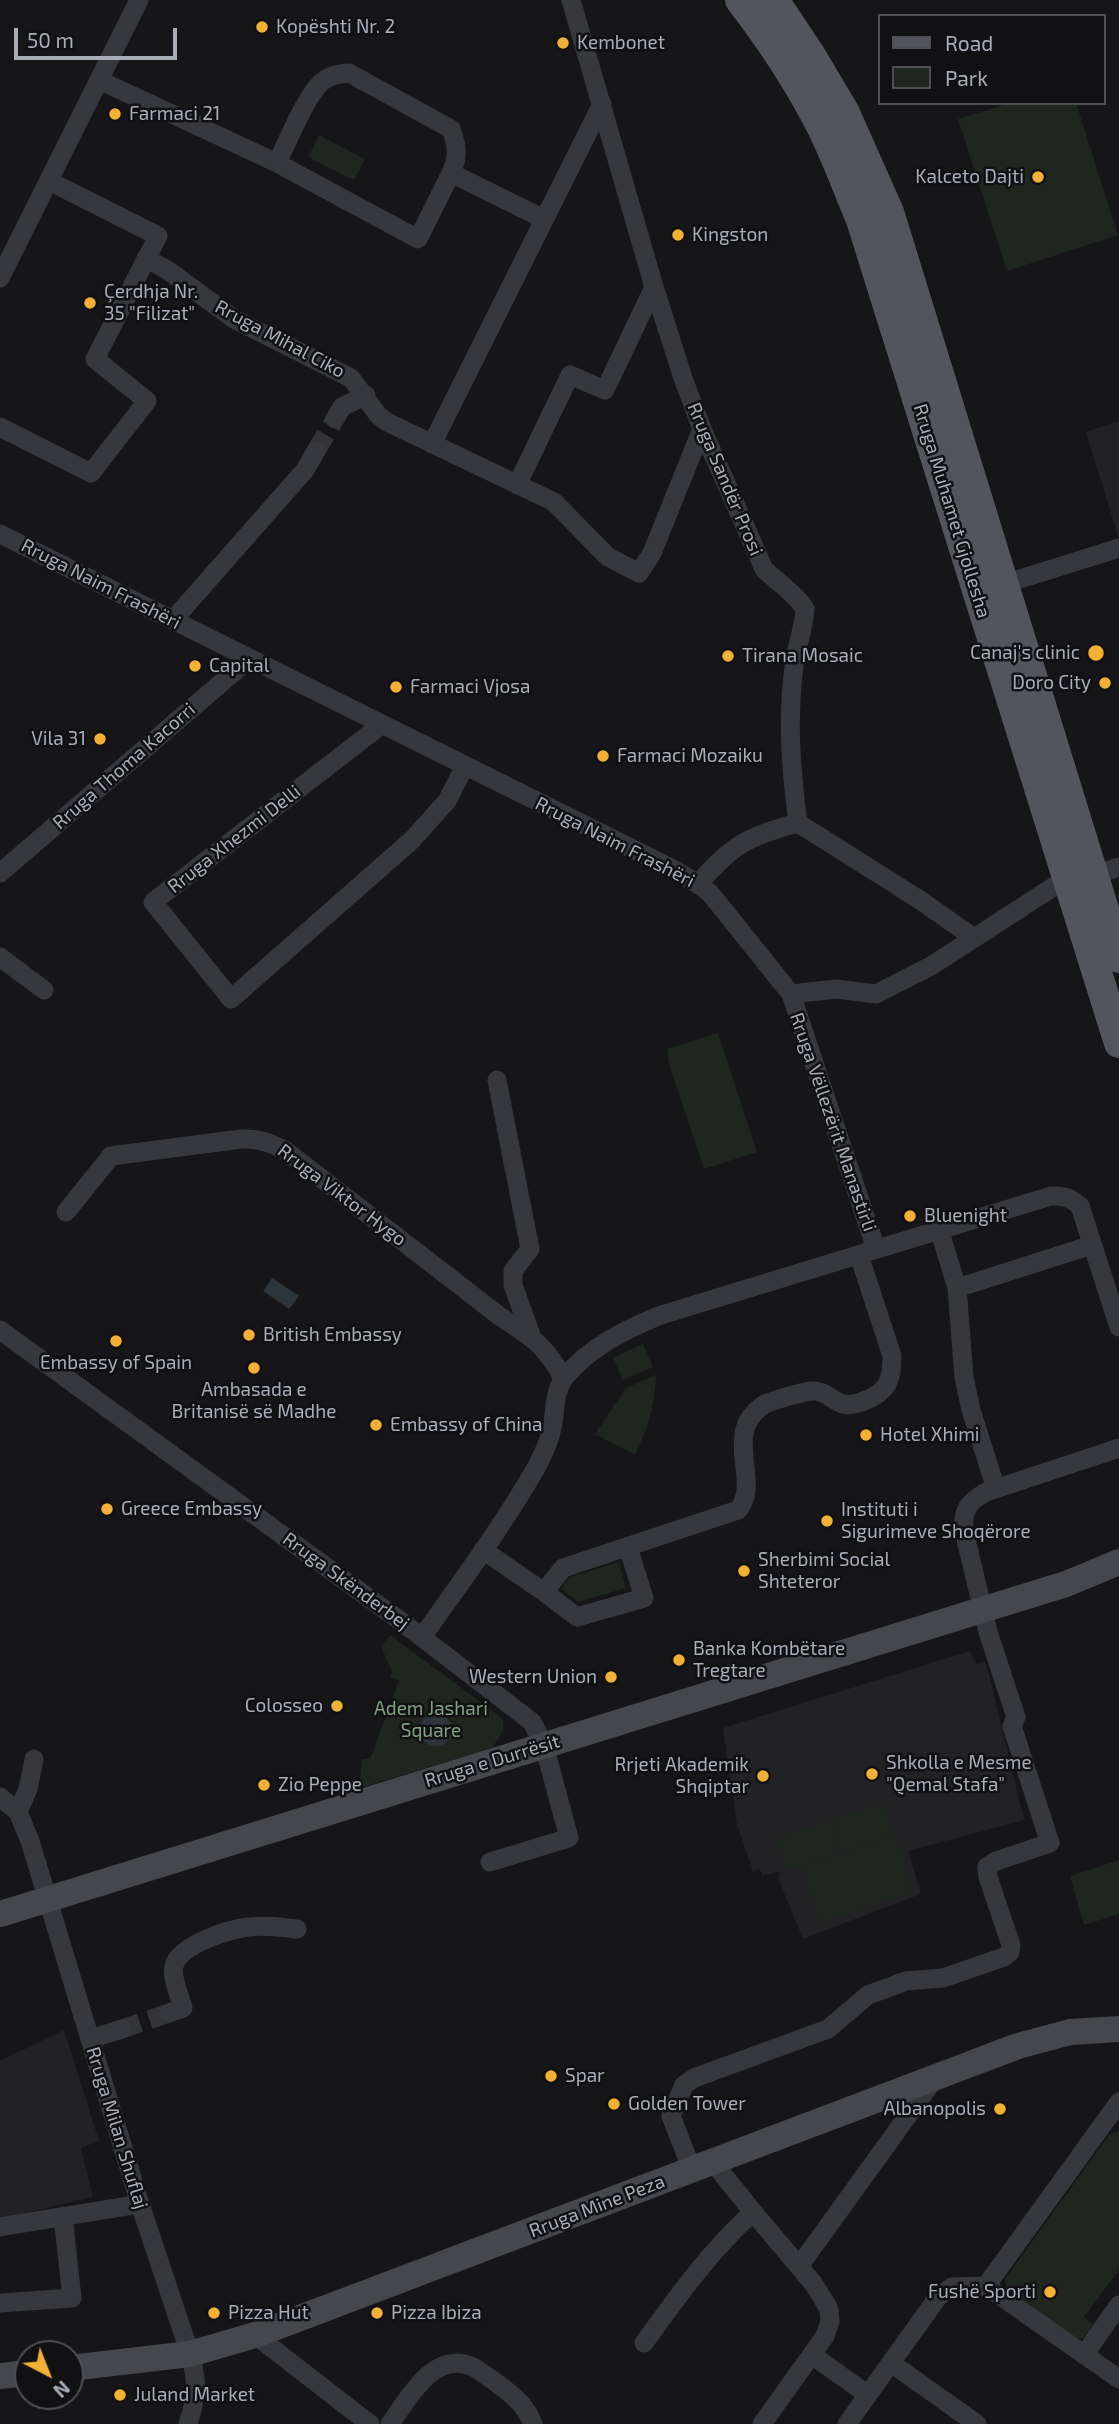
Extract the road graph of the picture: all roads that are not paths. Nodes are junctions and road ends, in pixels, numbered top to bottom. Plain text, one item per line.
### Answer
1 (139, 0) edge
2 (571, 0) edge
3 (740, 0) edge
4 (774, 0) edge
5 (99, 80) junction
6 (602, 104) junction
7 (277, 163) junction
8 (451, 173) junction
9 (48, 181) junction
10 (544, 219) junction
11 (146, 258) junction
12 (0, 278) edge
13 (654, 287) junction
14 (366, 395) junction
15 (335, 419) tunnel mouth
16 (0, 427) edge
17 (702, 429) junction
18 (432, 444) junction
19 (316, 451) tunnel mouth
20 (517, 485) junction
21 (0, 534) edge
22 (1119, 548) edge
23 (1004, 584) junction
24 (173, 620) junction
25 (249, 659) junction
26 (381, 725) junction
27 (465, 766) junction
28 (798, 823) junction
29 (0, 873) edge
30 (1093, 873) edge
31 (698, 884) junction
32 (974, 938) junction
33 (0, 957) edge
34 (1119, 958) edge
35 (44, 990) dead end
36 (791, 994) junction
37 (1119, 1044) edge
38 (497, 1080) dead end
39 (66, 1212) dead end
40 (940, 1232) junction
41 (1092, 1245) junction
42 (867, 1252) junction
43 (957, 1288) junction
44 (1115, 1299) edge
45 (1119, 1327) edge
46 (0, 1330) edge
47 (532, 1338) junction
48 (564, 1380) junction
49 (1119, 1448) edge
50 (996, 1489) junction
51 (628, 1547) junction
52 (483, 1550) junction
53 (1119, 1562) edge
54 (544, 1592) junction
55 (984, 1609) junction
56 (422, 1637) junction
57 (544, 1745) junction
58 (34, 1759) dead end
59 (0, 1797) edge
60 (19, 1812) junction
61 (490, 1862) dead end
62 (47, 1900) junction
63 (0, 1914) edge
64 (298, 1929) dead end
65 (169, 2013) dead end
66 (122, 2029) tunnel mouth
67 (1119, 2029) edge
68 (90, 2039) junction
69 (935, 2077) junction
70 (1117, 2111) edge
71 (702, 2165) junction
72 (140, 2204) junction
73 (752, 2212) junction
74 (63, 2216) junction
75 (0, 2227) edge
76 (800, 2264) junction
77 (986, 2286) junction
78 (0, 2303) edge
79 (1119, 2305) edge
80 (255, 2335) junction
81 (644, 2343) dead end
82 (190, 2354) junction
83 (1084, 2355) junction
84 (812, 2356) junction
85 (891, 2362) junction
86 (84, 2366) edge
87 (1119, 2379) edge
88 (868, 2395) junction
89 (188, 2424) edge
90 (370, 2424) edge
91 (390, 2424) edge
92 (533, 2424) edge
93 (762, 2424) edge
94 (847, 2424) edge
95 (977, 2424) edge

1 - 5 street
2 - 6 street, Rruga Sandër Prosi
3 - 30 main road, Rruga Muhamet Gjollesha
4 - 23 main road, Rruga Muhamet Gjollesha
5 - 7 street
5 - 9 street
6 - 10 street
6 - 13 street, Rruga Sandër Prosi
7 - 8 street
7 - 8 street
8 - 10 street
9 - 11 street
9 - 12 street
10 - 18 street
11 - 14 street, Rruga Mihal Ciko
11 - 16 street
13 - 17 street, Rruga Sandër Prosi
13 - 20 street
14 - 15 street
14 - 18 street, Rruga Mihal Ciko
17 - 20 street, Rruga Mihal Ciko
17 - 28 street, Rruga Sandër Prosi
18 - 20 street, Rruga Mihal Ciko
19 - 24 street
21 - 24 street, Rruga Naim Frashëri
22 - 23 street
23 - 30 main road, Rruga Muhamet Gjollesha
24 - 25 street, Rruga Naim Frashëri
25 - 26 street, Rruga Naim Frashëri
25 - 29 street, Rruga Thoma Kacorri
26 - 27 street, Rruga Naim Frashëri
26 - 27 street, Rruga Xhezmi Delli
27 - 31 street, Rruga Naim Frashëri
28 - 31 street
28 - 32 street
30 - 32 street
30 - 34 main road, Rruga Muhamet Gjollesha
30 - 37 main road, Rruga Muhamet Gjollesha
31 - 36 street, Rruga Naim Frashëri
32 - 36 street
33 - 35 street
36 - 42 street, Rruga Vëllezërit Manastirli
38 - 47 street, Rruga Viktor Hygo
39 - 47 street, Rruga Viktor Hygo
40 - 41 street, Rruga Vëllezërit Manastirli
40 - 42 street, Rruga Vëllezërit Manastirli
40 - 43 street
41 - 43 street
41 - 44 street
42 - 48 street, Rruga Vëllezërit Manastirli
42 - 51 street, Rruga Vëllezërit Manastirli
43 - 50 street
44 - 45 street
46 - 56 street, Rruga Skënderbej
47 - 48 street, Rruga Viktor Hygo
48 - 52 street, Rruga Vëllezërit Manastirli
49 - 50 street
50 - 55 street
51 - 54 street, Rruga Vëllezërit Manastirli
51 - 54 street
52 - 54 street
52 - 56 street, Rruga Vëllezërit Manastirli
53 - 55 main road, Rruga e Durrësit
55 - 57 main road, Rruga e Durrësit
55 - 71 street
56 - 57 street, Rruga Skënderbej
57 - 61 street, Rruga Skënderbej
57 - 62 main road, Rruga e Durrësit
58 - 60 street
59 - 60 street
60 - 62 street, Rruga Milan Shuflaj
62 - 63 main road, Rruga e Durrësit
62 - 68 street, Rruga Milan Shuflaj
64 - 65 street
66 - 68 street
67 - 69 main road, Rruga Mine Peza
68 - 72 street, Rruga Milan Shuflaj
69 - 71 main road, Rruga Mine Peza
69 - 76 street
70 - 77 street
71 - 73 street
71 - 80 main road, Rruga Mine Peza
72 - 74 street
72 - 82 street, Rruga Milan Shuflaj
73 - 76 street
73 - 81 street
74 - 75 street
74 - 78 street
76 - 84 street
77 - 83 street
77 - 85 street
79 - 83 street
80 - 82 main road, Rruga Mine Peza
80 - 90 street
82 - 86 main road, Rruga Mine Peza
82 - 89 street, Rruga Milan Shuflaj
83 - 87 street
84 - 88 street
84 - 93 street
85 - 88 street
85 - 95 street
88 - 94 street
91 - 92 street

